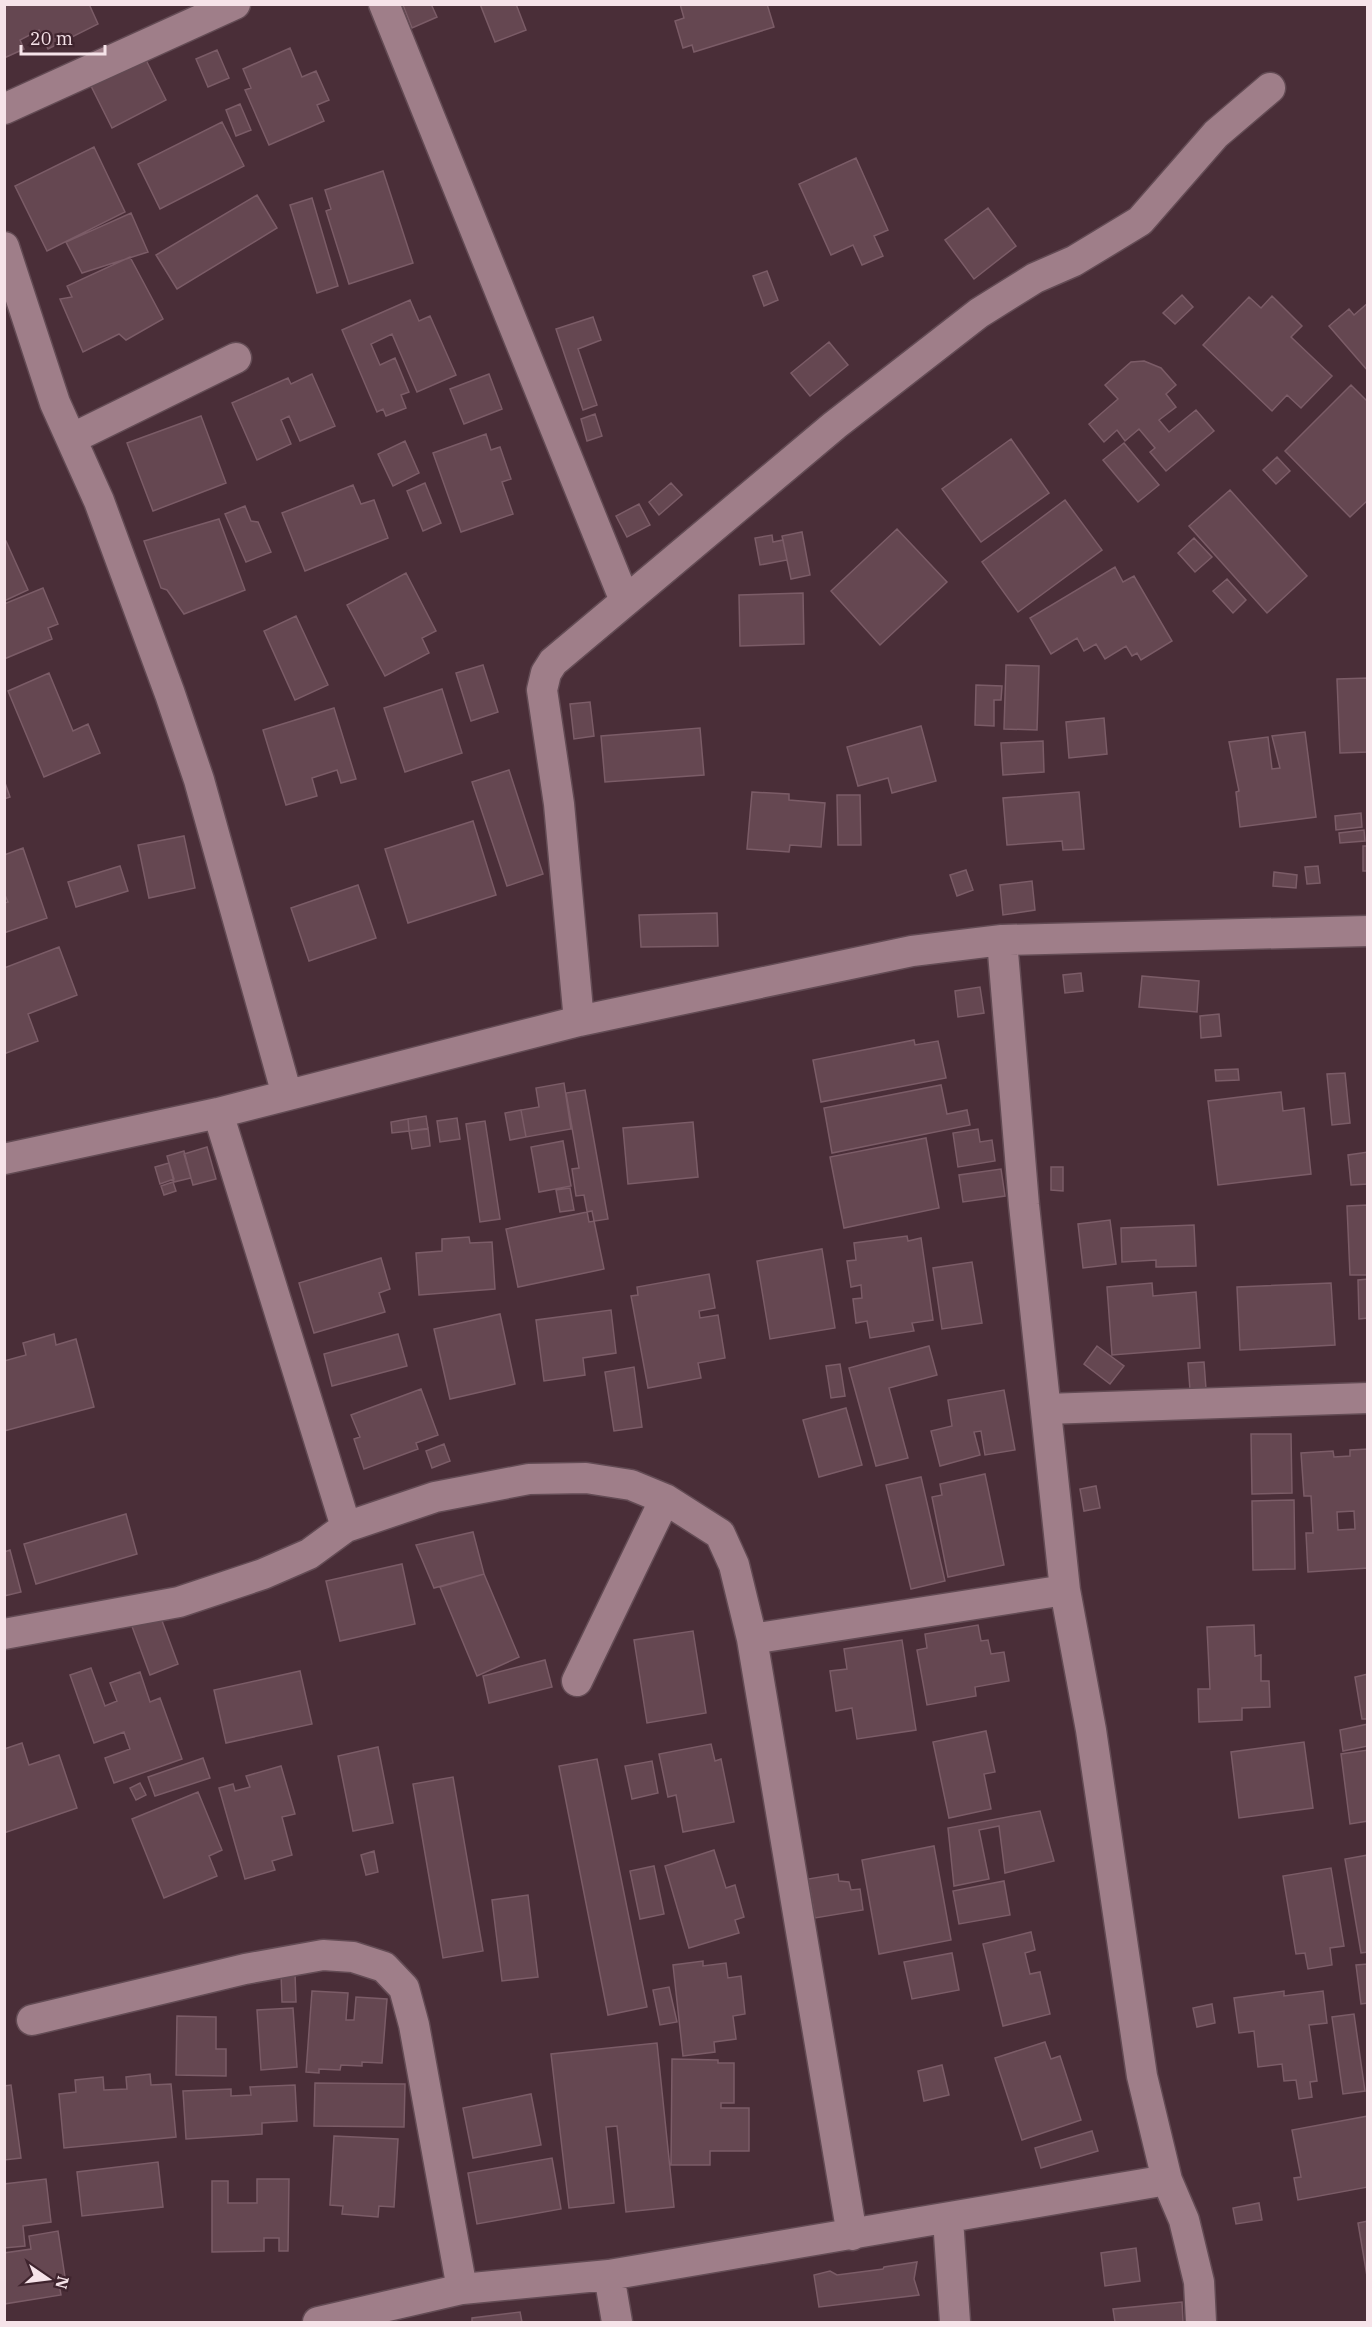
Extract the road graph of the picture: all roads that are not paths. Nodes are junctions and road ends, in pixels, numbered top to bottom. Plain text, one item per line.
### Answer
1 (235, 4) edge
2 (384, 4) edge
3 (1270, 88) dead end
4 (4, 109) edge
5 (4, 247) edge
6 (236, 358) dead end
7 (73, 438) junction
8 (625, 601) junction
9 (1368, 931) edge
10 (1002, 940) junction
11 (579, 1021) junction
12 (287, 1095) junction
13 (218, 1113) junction
14 (4, 1159) edge
15 (1368, 1398) edge
16 (1046, 1409) junction
17 (665, 1499) junction
18 (346, 1527) junction
19 (1065, 1590) junction
20 (4, 1634) edge
21 (752, 1639) junction
22 (577, 1682) dead end
23 (32, 2020) dead end
24 (1167, 2180) junction
25 (948, 2219) junction
26 (852, 2235) junction
27 (609, 2275) junction
28 (462, 2289) junction
29 (318, 2322) edge
30 (617, 2322) edge
31 (955, 2322) edge
32 (1201, 2322) edge

1 - 4 street
2 - 8 street
3 - 8 street
5 - 7 street
6 - 7 street
7 - 12 street
8 - 11 street
9 - 10 street
10 - 11 street
10 - 16 street
11 - 12 street
12 - 13 street
13 - 14 street
13 - 18 street
15 - 16 street
16 - 19 street
17 - 18 street
17 - 21 street
17 - 22 street
18 - 20 street
19 - 21 street
19 - 24 street
21 - 26 street
23 - 28 street
24 - 25 street
24 - 32 street
25 - 26 street
25 - 31 street
26 - 27 street
27 - 28 street
27 - 30 street
28 - 29 street

